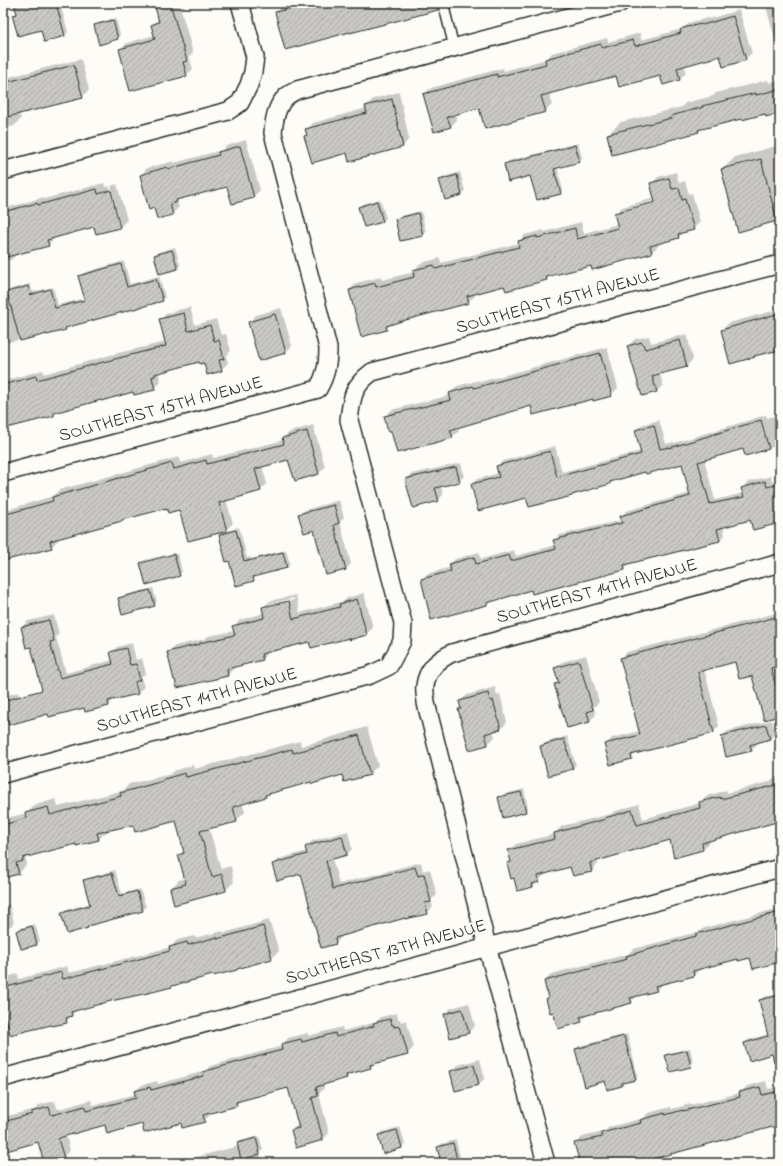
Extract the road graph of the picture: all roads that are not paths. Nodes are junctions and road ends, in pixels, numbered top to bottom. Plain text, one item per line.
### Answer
1 (240, 3) edge
2 (443, 3) edge
3 (620, 3) edge
4 (454, 47) junction
5 (3, 171) edge
6 (780, 264) edge
7 (3, 472) edge
8 (780, 563) edge
9 (395, 657) joint
10 (3, 774) edge
11 (780, 868) edge
12 (487, 946) junction
13 (3, 1078) edge
14 (546, 1163) edge

1 - 5 street
2 - 4 lane
3 - 4 street
4 - 7 street, SOUTHEAST 15TH AVENUE
6 - 9 street, SOUTHEAST 15TH AVENUE
8 - 12 street, SOUTHEAST 14TH AVENUE
9 - 10 street, SOUTHEAST 14TH AVENUE
11 - 12 street, SOUTHEAST 13TH AVENUE
12 - 13 street, SOUTHEAST 13TH AVENUE
12 - 14 street

